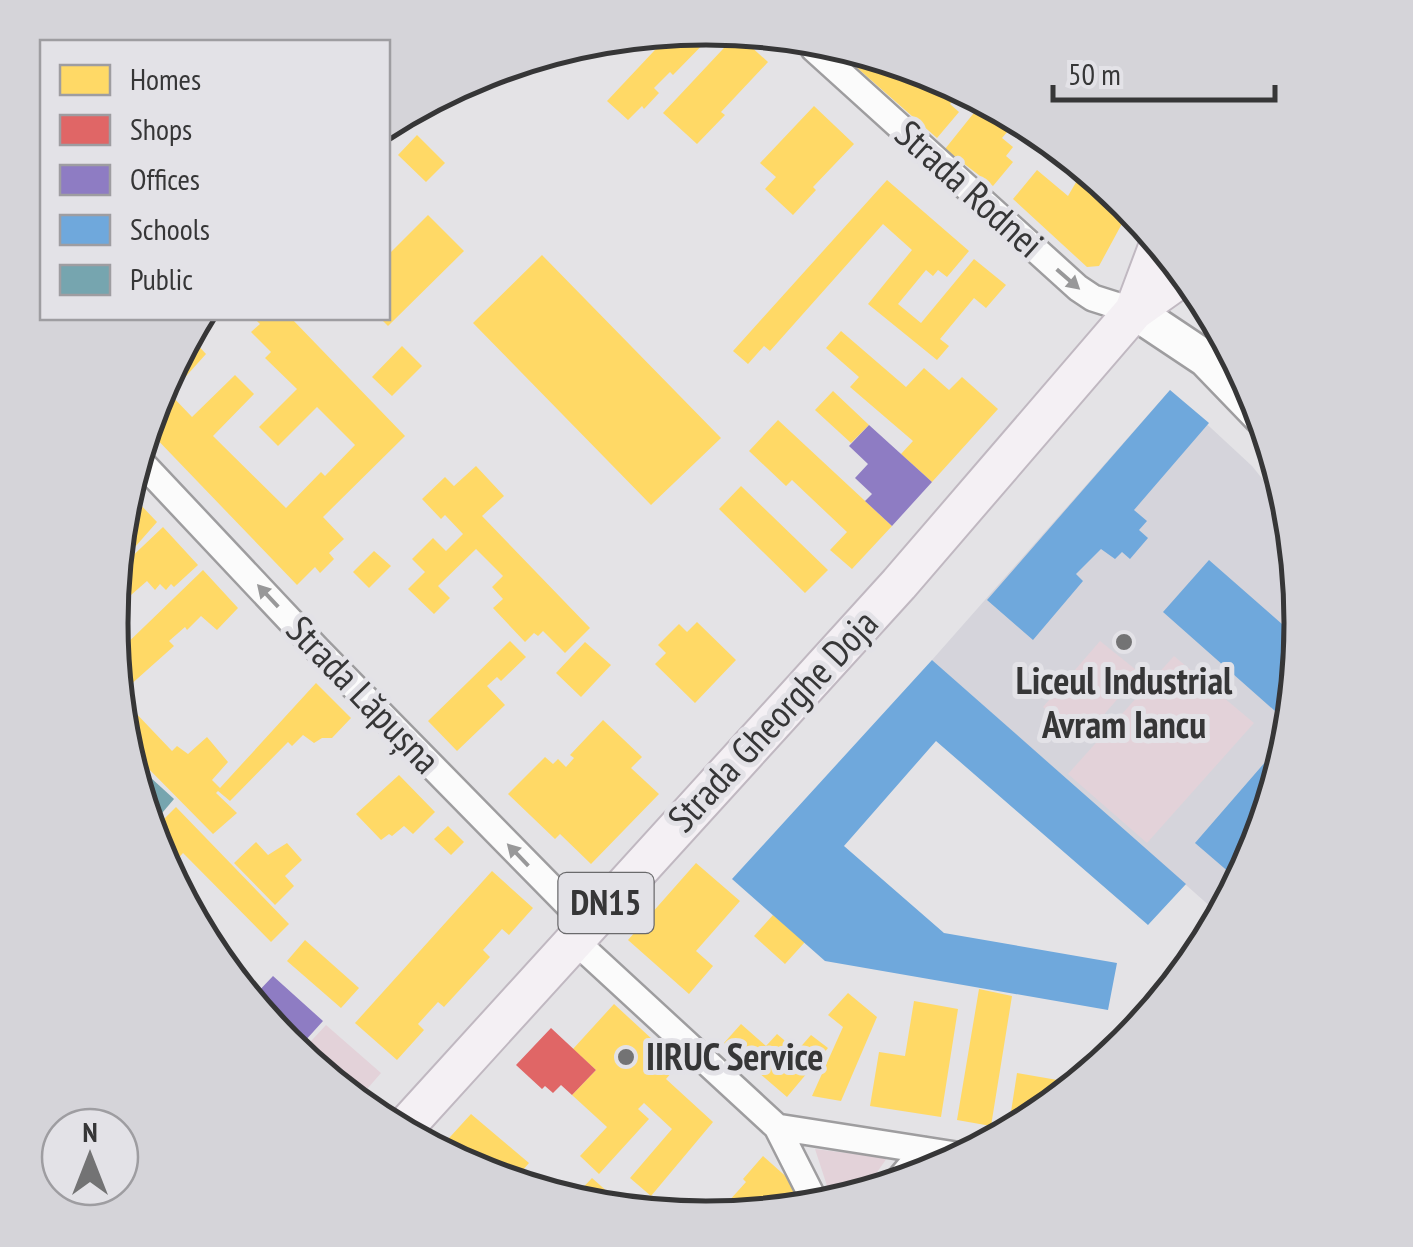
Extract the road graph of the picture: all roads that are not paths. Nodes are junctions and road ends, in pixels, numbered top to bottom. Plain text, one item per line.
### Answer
1 (823, 57) edge
2 (1153, 256) edge
3 (1174, 283) edge
4 (1134, 311) junction
5 (1206, 359) junction
6 (1223, 365) edge
7 (1235, 389) edge
8 (149, 471) edge
9 (580, 931) junction
10 (411, 1120) edge
11 (776, 1127) junction
12 (924, 1150) junction
13 (940, 1152) edge
14 (913, 1163) edge
15 (810, 1192) edge

1 -> 4 street, Strada Rodnei
2 - 4 main road, Strada Gheorghe Doja / DN15
3 - 4 main road, Strada Gheorghe Doja / DN15
4 - 5 street
4 - 9 main road, Strada Gheorghe Doja / DN15
5 - 6 street
5 - 7 street
9 -> 8 street, Strada Lăpușna
9 - 10 main road, Strada Gheorghe Doja / DN15
9 - 11 street, Strada Lăpușna
11 - 12 street
11 - 15 street
12 - 13 street
12 - 14 street

